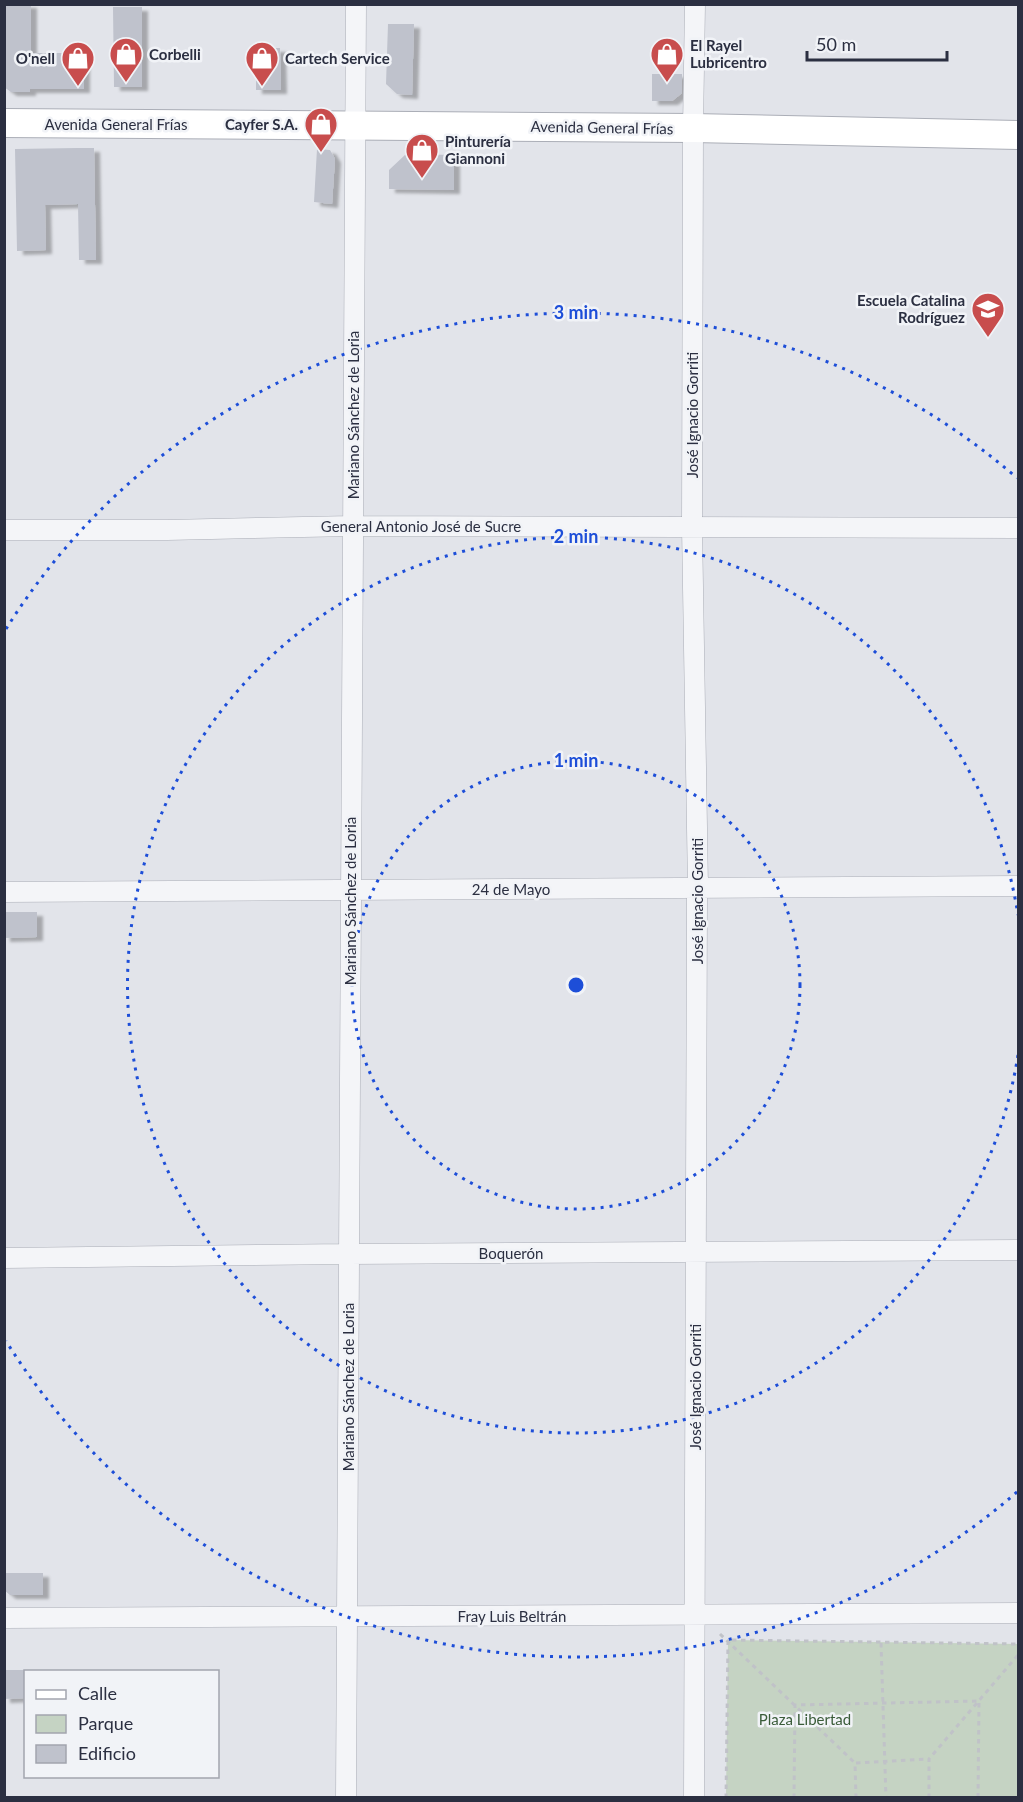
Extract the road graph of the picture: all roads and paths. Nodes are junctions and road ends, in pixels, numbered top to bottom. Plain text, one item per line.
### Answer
1 (356, 4) edge
2 (695, 4) edge
3 (4, 123) edge
4 (354, 125) junction
5 (693, 128) junction
6 (1018, 135) edge
7 (352, 526) junction
8 (692, 527) junction
9 (1018, 528) edge
10 (4, 530) edge
11 (1018, 886) edge
12 (698, 888) junction
13 (350, 889) junction
14 (4, 892) edge
15 (1018, 1250) edge
16 (697, 1252) junction
17 (348, 1254) junction
18 (4, 1258) edge
19 (1018, 1613) edge
20 (694, 1615) junction
21 (347, 1616) junction
22 (4, 1618) edge
23 (728, 1640) junction
24 (880, 1642) junction
25 (1018, 1644) edge
26 (1018, 1655) edge
27 (979, 1701) junction
28 (883, 1703) junction
29 (795, 1705) junction
30 (929, 1759) junction
31 (885, 1761) junction
32 (855, 1763) junction
33 (346, 1797) edge
34 (694, 1797) edge
35 (726, 1797) edge
36 (794, 1797) edge
37 (855, 1797) edge
38 (886, 1797) edge
39 (929, 1797) edge
40 (978, 1797) edge

1 - 4 street, Mariano Sánchez de Loria
2 - 5 street, José Ignacio Gorriti
3 - 4 main road, Avenida General Frías
4 - 5 main road, Avenida General Frías
4 - 7 street, Mariano Sánchez de Loria
5 - 6 main road, Avenida General Frías
5 - 8 street, José Ignacio Gorriti
7 - 8 street, General Antonio José de Sucre
7 - 10 street, General Antonio José de Sucre
7 - 13 street, Mariano Sánchez de Loria
8 - 9 street, General Antonio José de Sucre
8 - 12 street, José Ignacio Gorriti
11 - 12 street, 24 de Mayo
12 - 13 street, 24 de Mayo
12 - 16 street, José Ignacio Gorriti
13 - 14 street, 24 de Mayo
13 - 17 street, Mariano Sánchez de Loria
15 - 16 street, Boquerón
16 - 17 street, Boquerón
16 - 20 street, José Ignacio Gorriti
17 - 18 street, Boquerón
17 - 21 street, Mariano Sánchez de Loria
19 - 20 street, Fray Luis Beltrán
20 - 21 street, Fray Luis Beltrán
20 - 34 street, José Ignacio Gorriti
21 - 22 street, Fray Luis Beltrán
21 - 33 street, Mariano Sánchez de Loria
23 - 24 path
23 - 29 path
23 - 35 path
24 - 25 path
24 - 28 path
26 - 27 path
27 - 28 path
27 - 30 path
27 - 40 path
28 - 29 path
28 - 31 path
29 - 32 path
29 - 36 path
30 - 31 path
30 - 39 path
31 - 32 path
31 - 38 path
32 - 37 path

